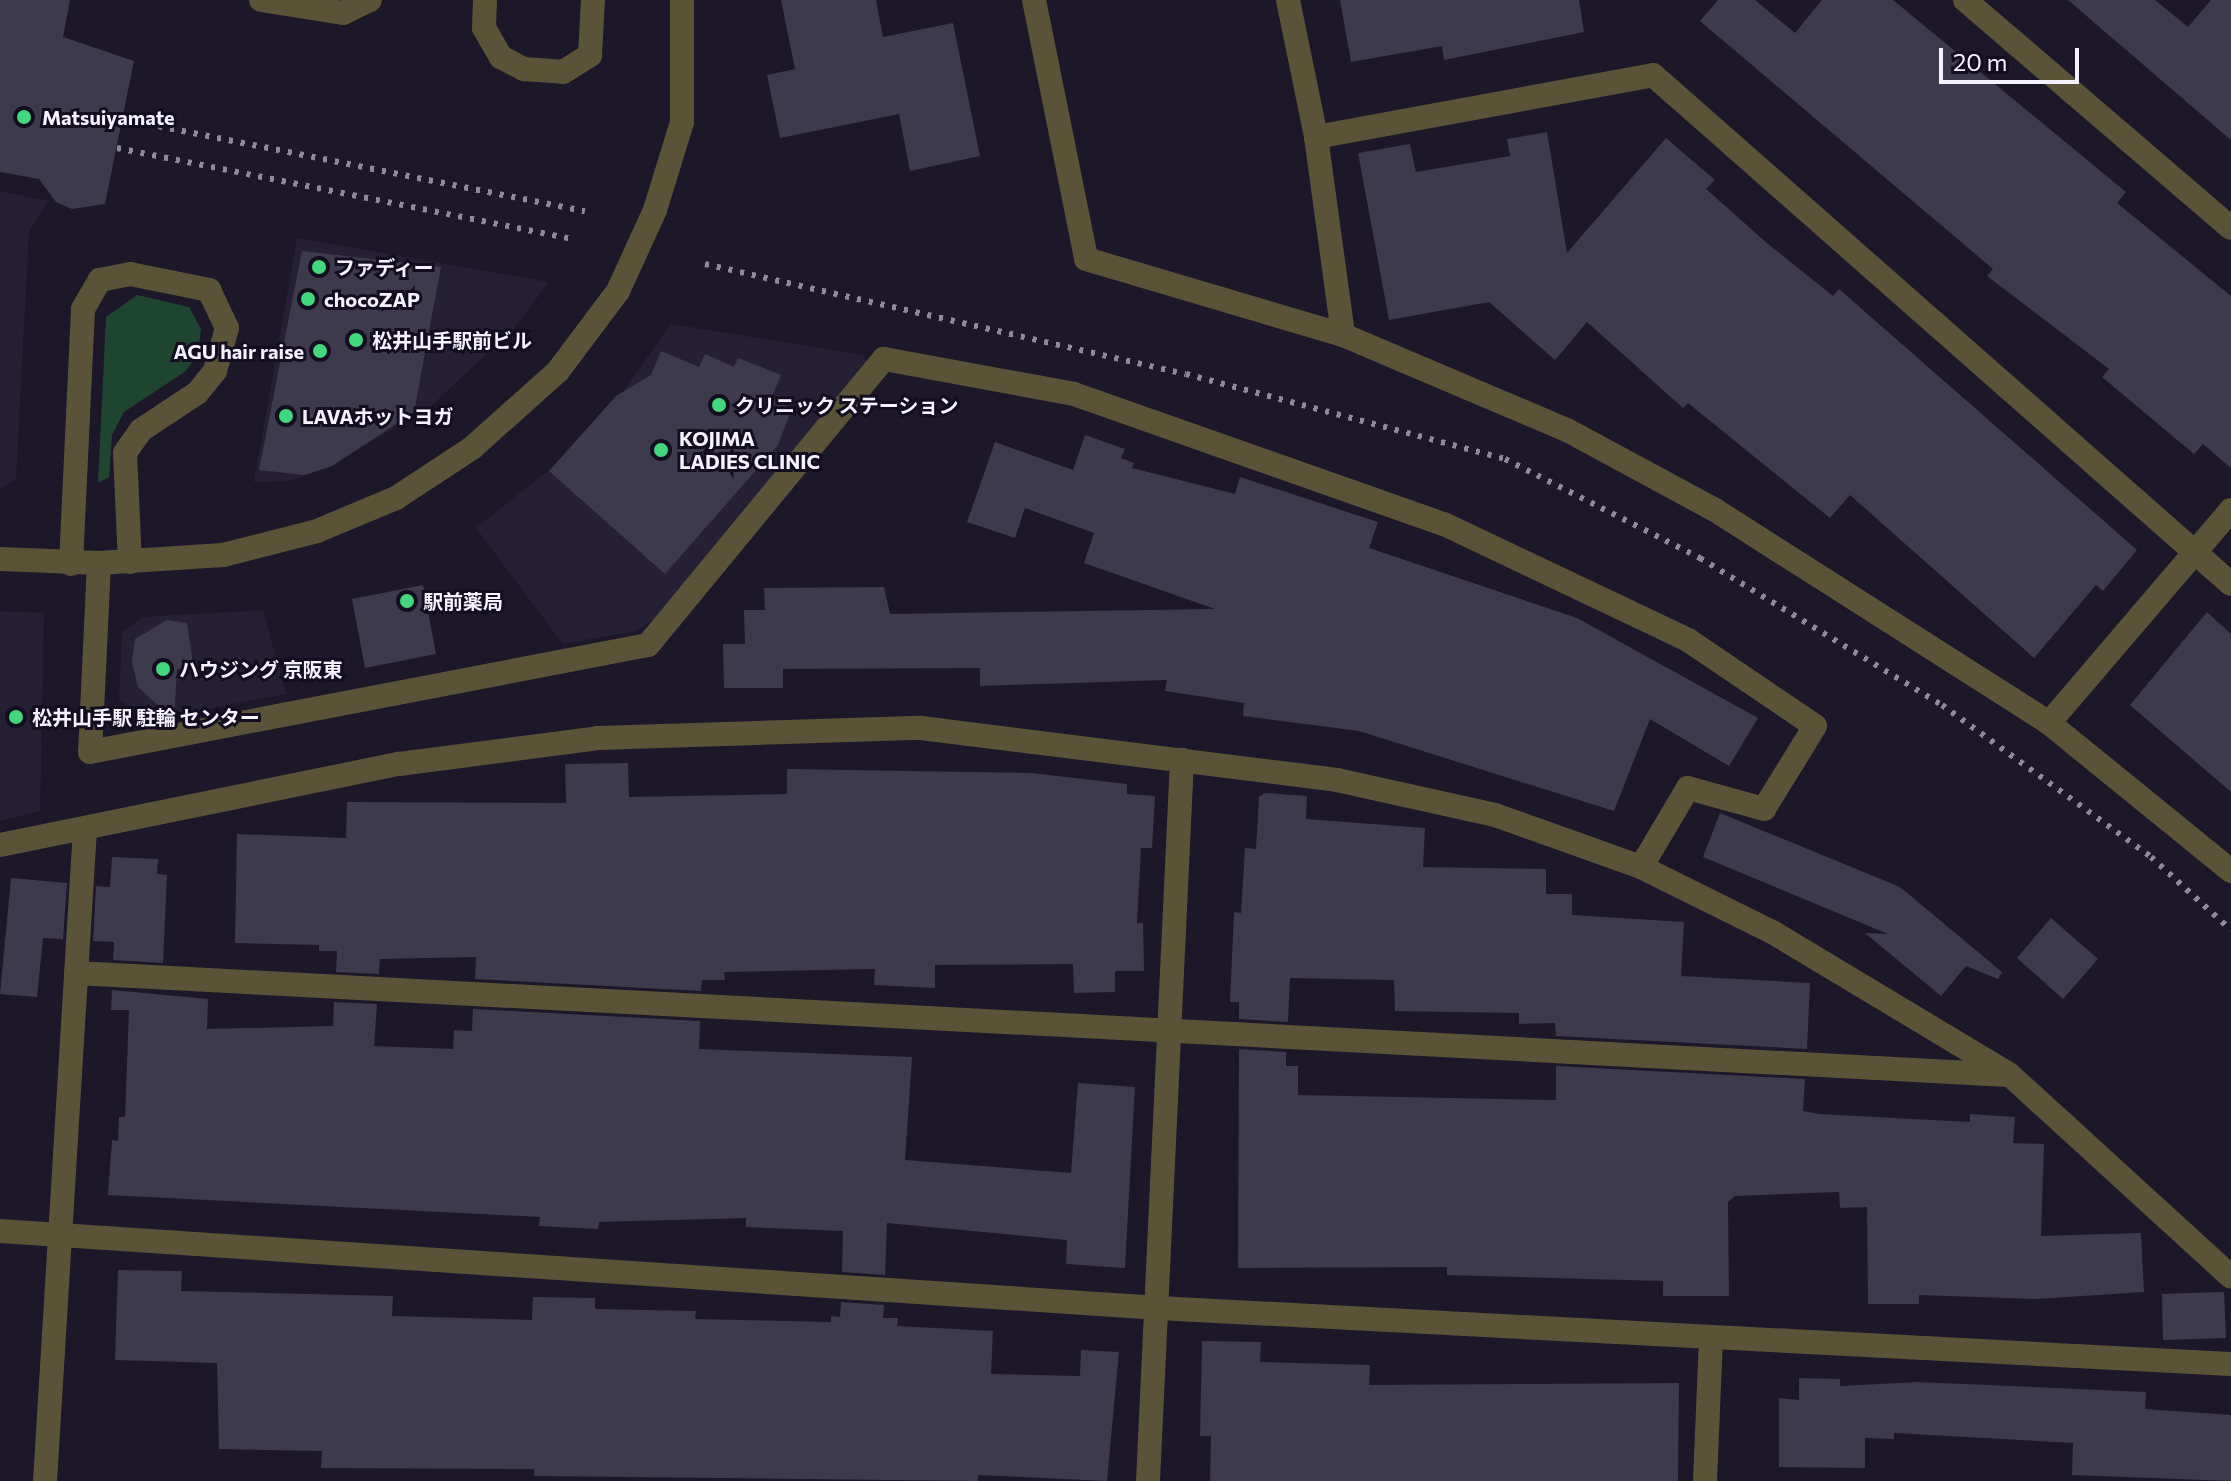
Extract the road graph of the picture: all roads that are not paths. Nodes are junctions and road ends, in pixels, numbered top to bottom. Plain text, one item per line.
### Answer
1 (261, 0) edge
2 (370, 0) edge
3 (485, 0) edge
4 (593, 0) edge
5 (682, 0) edge
6 (1034, 0) edge
7 (1288, 0) edge
8 (1965, 0) edge
9 (1316, 137) junction
10 (2231, 228) edge
11 (1343, 335) junction
12 (2231, 510) edge
13 (2194, 553) junction
14 (0, 559) edge
15 (130, 562) junction
16 (99, 563) junction
17 (71, 564) junction
18 (2231, 584) edge
19 (2049, 723) junction
20 (1182, 760) junction
21 (85, 828) junction
22 (0, 845) edge
23 (1641, 867) junction
24 (2231, 871) edge
25 (76, 973) junction
26 (1173, 1034) junction
27 (2010, 1075) junction
28 (0, 1231) edge
29 (60, 1234) junction
30 (2231, 1277) edge
31 (1158, 1308) junction
32 (1711, 1337) junction
33 (2231, 1364) edge
34 (45, 1481) edge
35 (1148, 1481) edge
36 (1705, 1481) edge

1 - 2 street
3 - 4 street
5 - 15 street, bridge
6 - 11 street
7 - 9 street
8 - 10 street
9 - 11 street
9 - 13 street
11 - 19 street
12 - 13 street
13 - 18 street
13 - 19 street
14 - 17 street
15 - 16 street
15 - 17 street
16 - 17 street
16 - 23 street
19 - 24 street
20 - 21 street
20 - 23 street
20 - 26 street
21 - 22 street
21 - 25 street
23 - 27 street
25 - 26 street
25 - 29 street
26 - 27 street
26 - 31 street
27 - 30 street
28 - 29 street
29 - 31 street
29 - 34 street
31 - 32 street
31 - 35 street
32 - 33 street
32 - 36 street

